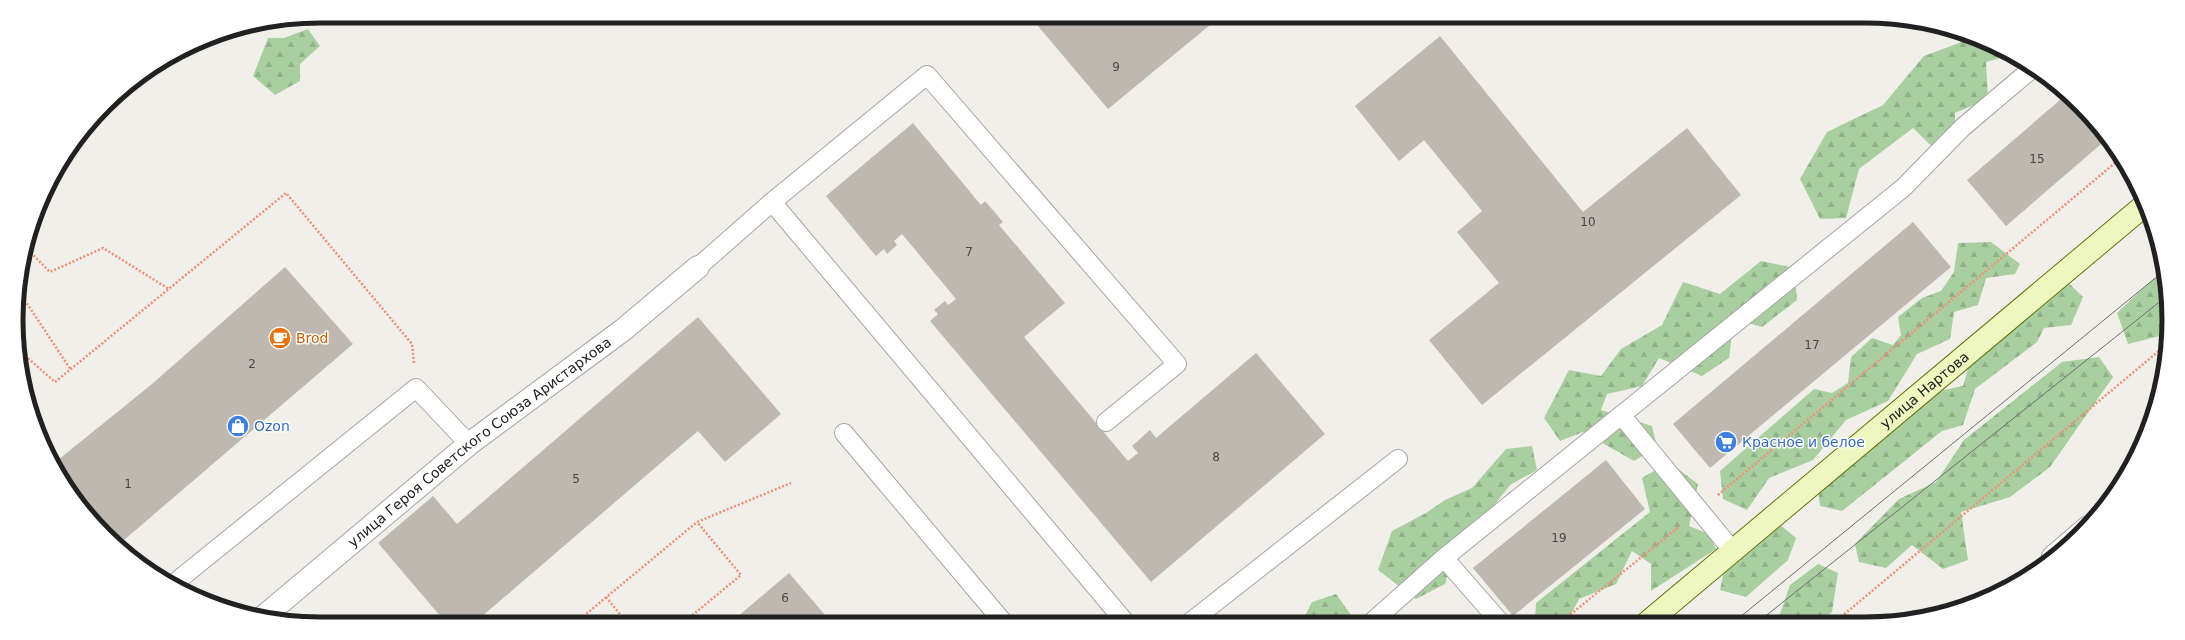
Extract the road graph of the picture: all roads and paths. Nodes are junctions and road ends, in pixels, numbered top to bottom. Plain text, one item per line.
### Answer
1 (2028, 72) edge
2 (2116, 162) edge
3 (772, 202) junction
4 (2140, 209) edge
5 (31, 253) edge
6 (698, 266) joint
7 (169, 289) junction
8 (24, 299) edge
9 (2160, 350) edge
10 (26, 356) edge
11 (70, 370) junction
12 (416, 388) junction
13 (1622, 416) junction
14 (1106, 422) dead end
15 (844, 433) dead end
16 (469, 444) junction
17 (1398, 459) dead end
18 (791, 483) dead end
19 (1698, 511) junction
20 (697, 522) junction
21 (1732, 550) junction
22 (1444, 558) junction
23 (178, 580) edge
24 (606, 597) junction
25 (269, 612) edge
26 (582, 617) edge
27 (622, 617) edge
28 (690, 617) edge
29 (999, 617) edge
30 (1121, 617) edge
31 (1197, 617) edge
32 (1378, 617) edge
33 (1496, 617) edge
34 (1567, 617) edge
35 (1654, 617) edge
36 (1841, 617) edge

1 - 13 lane
2 - 19 path
3 - 6 lane
3 - 14 lane
3 - 30 lane
4 - 21 street, улица Нартова
5 - 7 path
6 - 16 street, улица Героя Советского Союза Аристархова
7 - 11 path
7 - 12 path
8 - 11 path
9 - 36 path
10 - 11 path
12 - 16 lane
12 - 23 lane
13 - 19 lane
13 - 22 lane
15 - 29 lane
16 - 25 street, улица Героя Советского Союза Аристархова
17 - 31 lane
18 - 20 path
19 - 21 lane
19 - 34 path
20 - 24 path
20 - 28 path
21 - 35 street, улица Нартова
22 - 32 lane
22 - 33 lane
24 - 26 path
24 - 27 path

